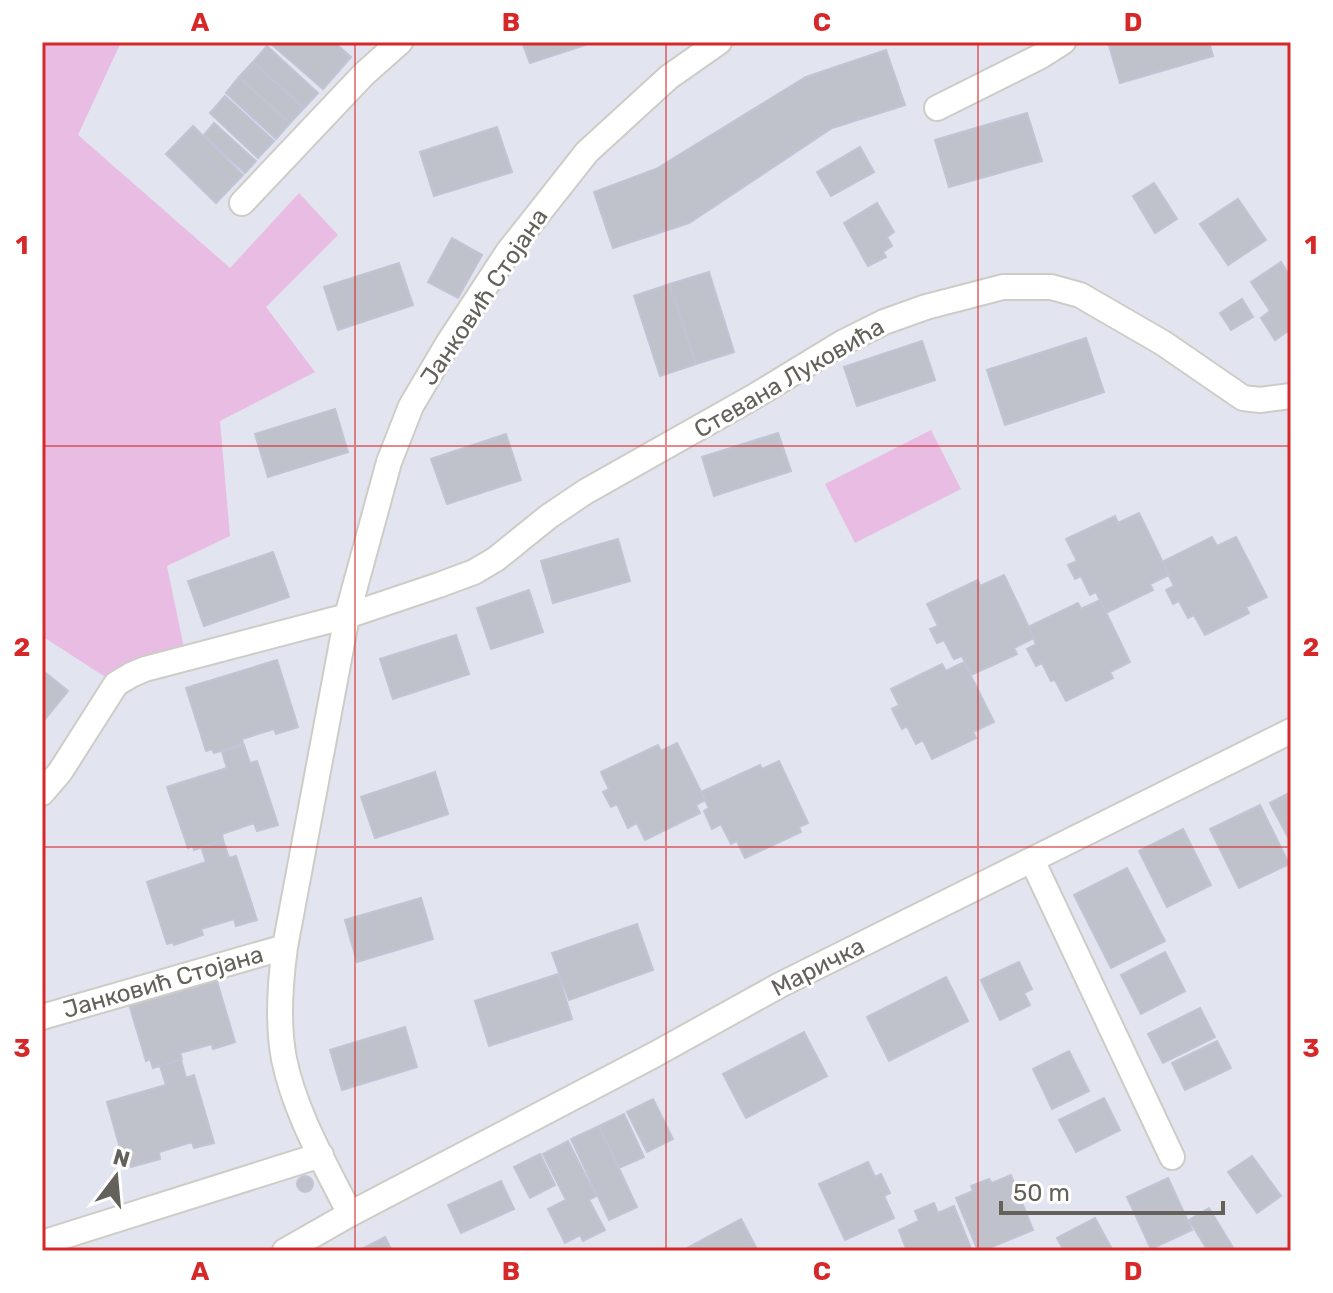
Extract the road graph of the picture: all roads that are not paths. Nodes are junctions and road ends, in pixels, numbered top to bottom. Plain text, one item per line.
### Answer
1 (400, 42) edge
2 (719, 42) edge
3 (1063, 42) edge
4 (937, 108) dead end
5 (242, 203) dead end
6 (1291, 396) edge
7 (347, 616) junction
8 (1291, 731) edge
9 (42, 793) edge
10 (1032, 860) junction
11 (285, 947) junction
12 (42, 1017) edge
13 (321, 1155) junction
14 (1172, 1157) dead end
15 (350, 1214) junction
16 (42, 1243) edge
17 (285, 1251) edge

1 - 5 street
2 - 7 street, Јанковић Стојана
3 - 4 street
6 - 7 street, Стевана Луковића
7 - 9 street
7 - 11 street, Јанковић Стојана
8 - 10 street, Маричка
10 - 14 street
10 - 15 street, Маричка
11 - 12 street, Јанковић Стојана
11 - 13 street, Јанковић Стојана
13 - 15 street, Јанковић Стојана
13 - 16 street
15 - 17 street, Маричка

